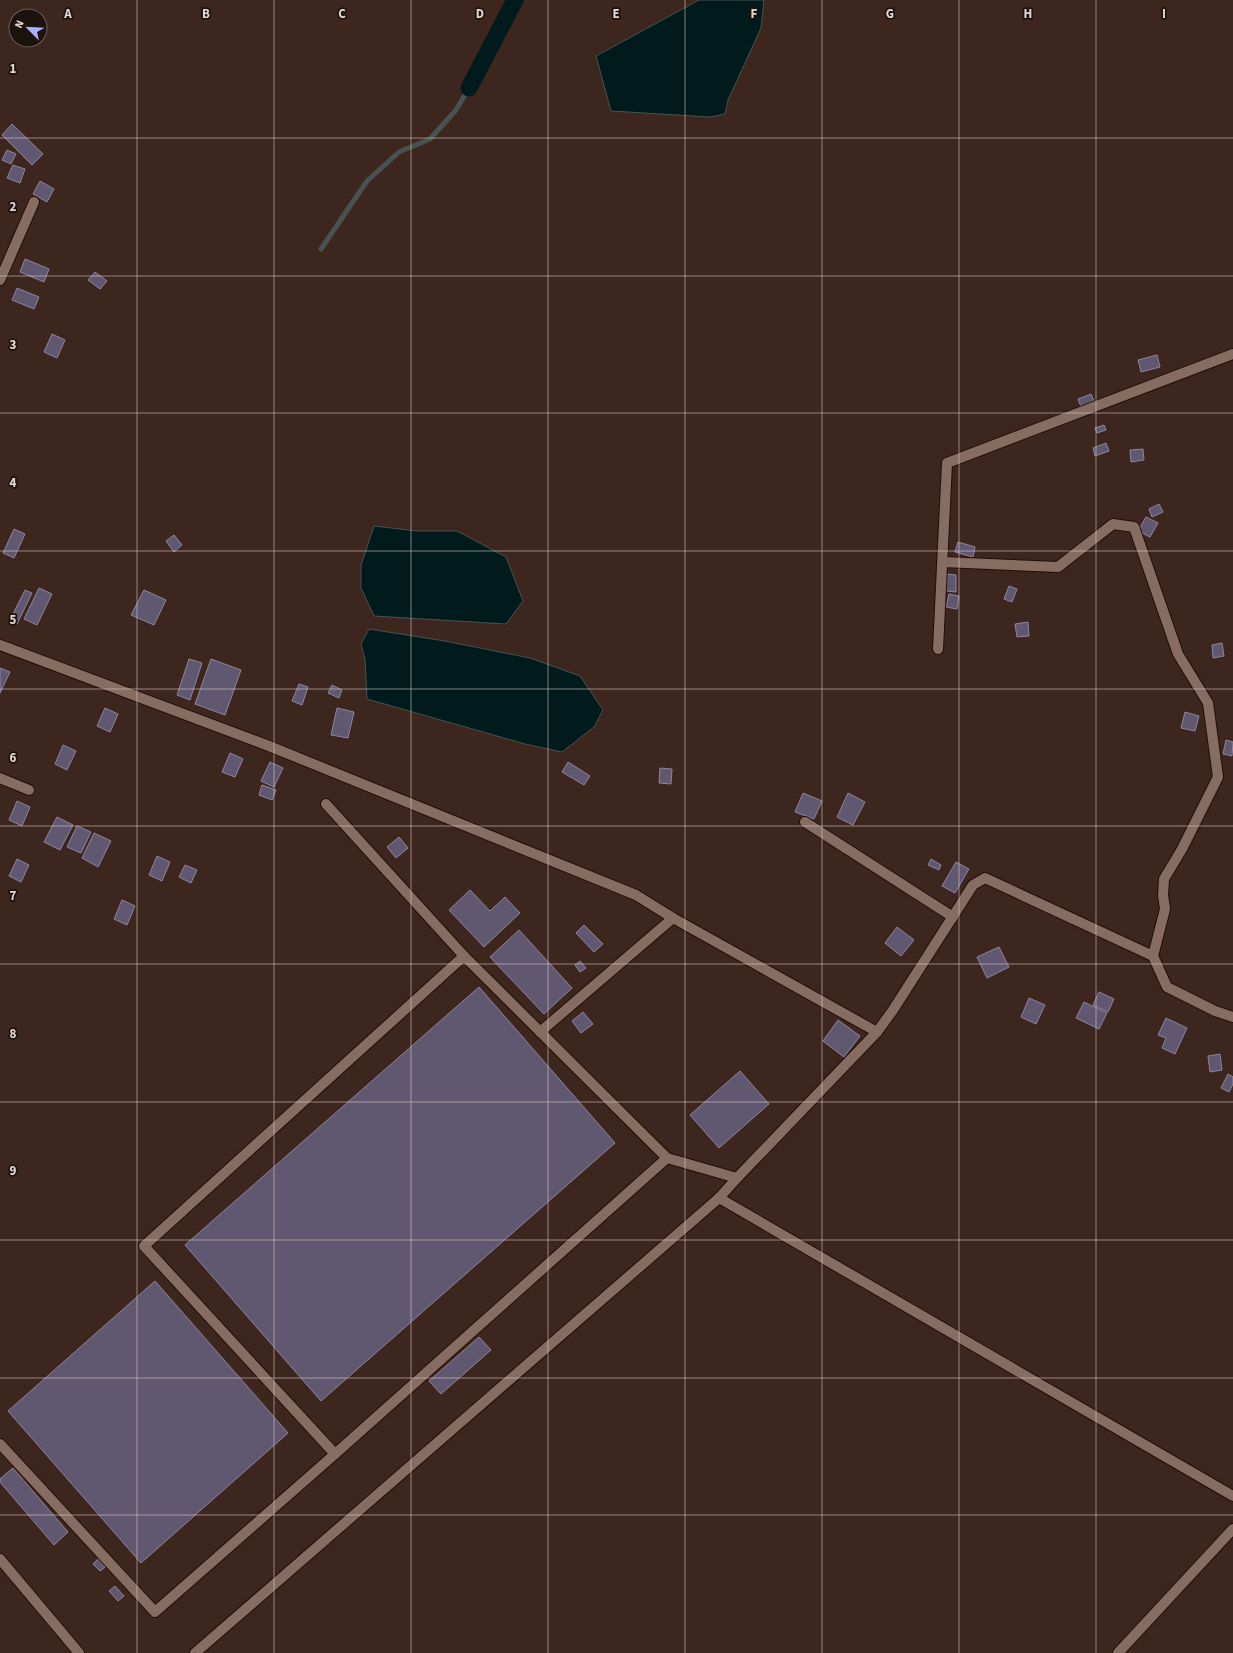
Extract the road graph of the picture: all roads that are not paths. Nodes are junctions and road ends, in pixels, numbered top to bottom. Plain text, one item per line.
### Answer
1 (34, 202) dead end
2 (0, 280) edge
3 (1233, 354) edge
4 (943, 562) junction
5 (0, 645) edge
6 (938, 649) dead end
7 (0, 778) edge
8 (29, 790) dead end
9 (326, 804) dead end
10 (805, 822) dead end
11 (953, 916) junction
12 (673, 918) junction
13 (464, 956) junction
14 (1153, 956) junction
15 (1233, 1018) edge
16 (540, 1032) junction
17 (877, 1032) junction
18 (667, 1158) junction
19 (737, 1178) junction
20 (719, 1198) junction
21 (0, 1444) edge
22 (335, 1454) junction
23 (1233, 1496) edge
24 (1233, 1529) edge
25 (0, 1559) edge
26 (80, 1653) edge
27 (195, 1653) edge
28 (1118, 1653) edge

1 - 2 street
3 - 4 street
4 - 6 street
4 - 14 street
5 - 12 street
7 - 8 street
9 - 13 street
10 - 11 street
11 - 14 street
11 - 17 street
12 - 16 street
12 - 17 street
13 - 16 street
13 - 22 street
14 - 15 street
16 - 18 street
17 - 19 street
18 - 19 street
18 - 22 street
19 - 20 street
20 - 23 street
20 - 27 street
21 - 22 street
24 - 28 street
25 - 26 street

